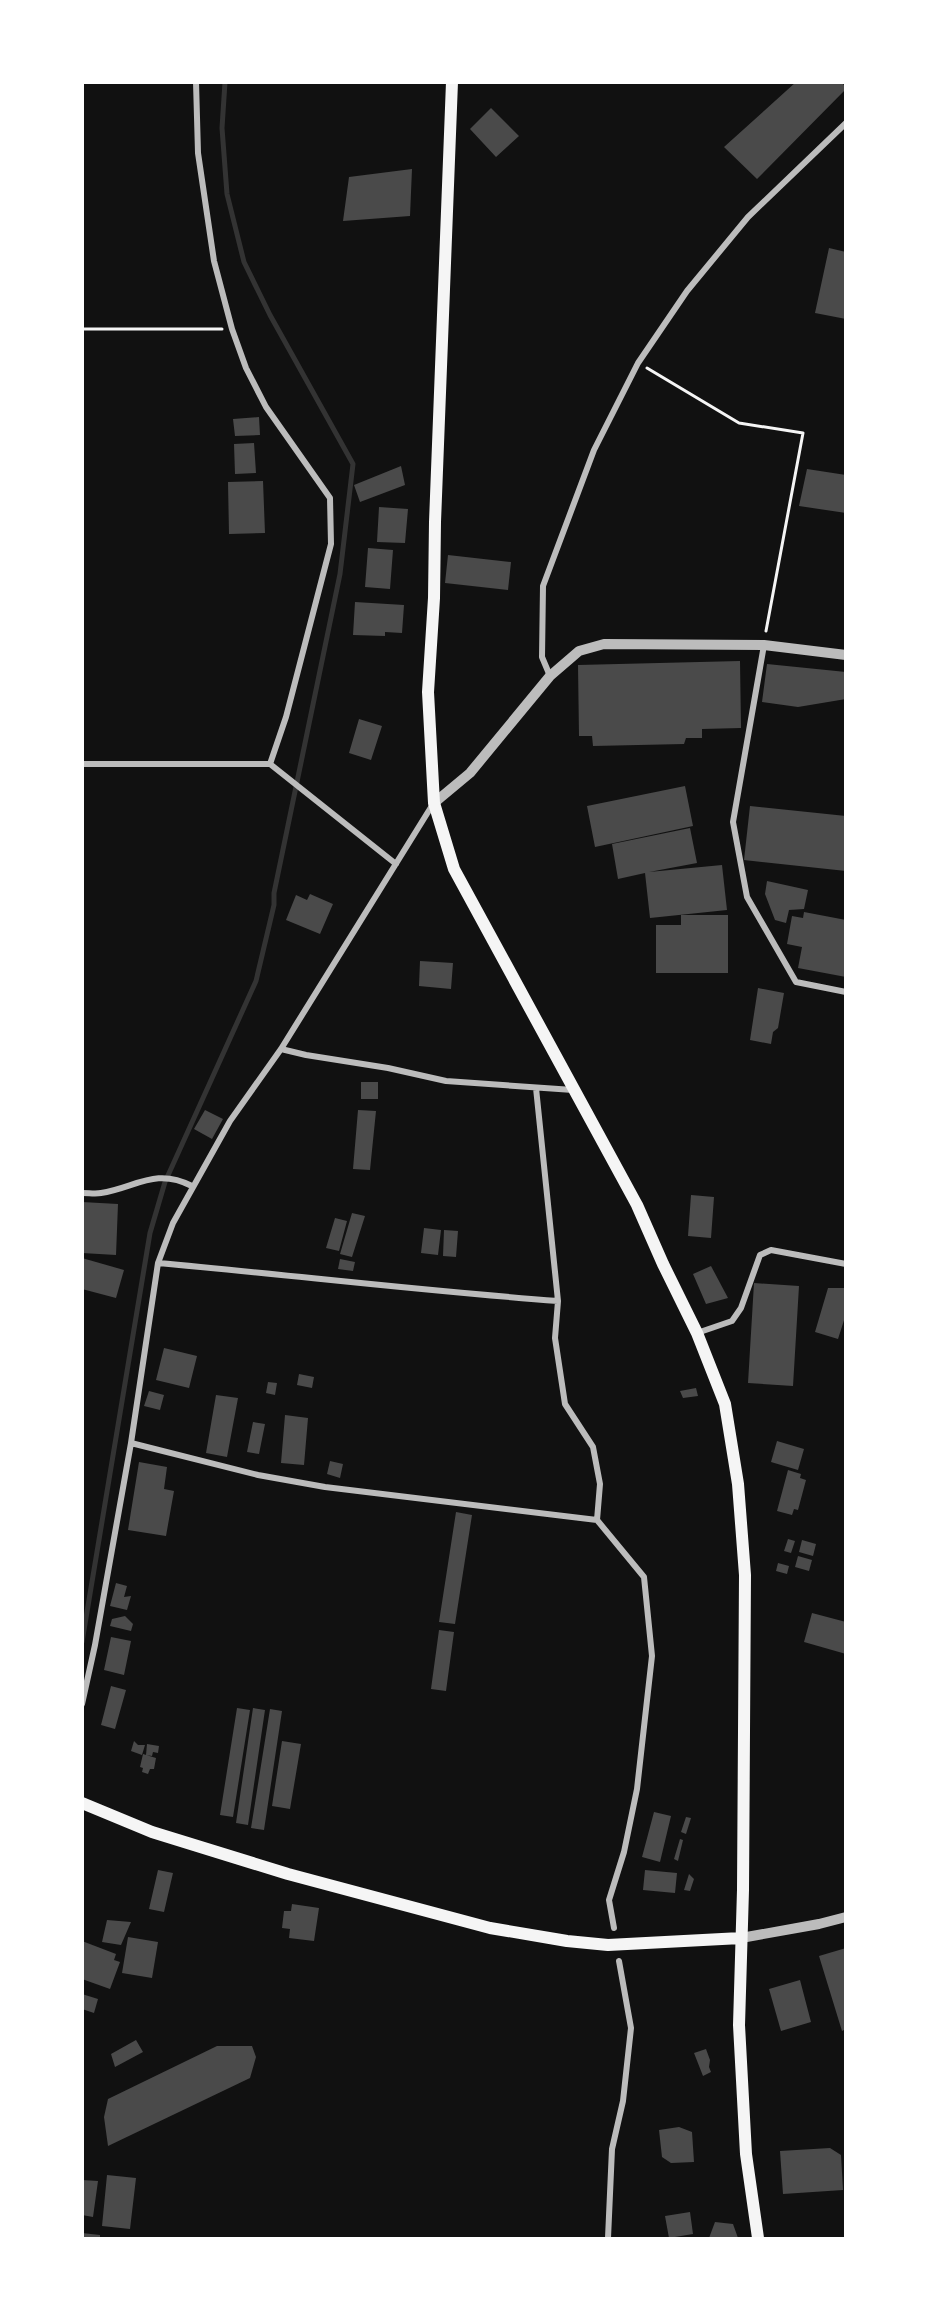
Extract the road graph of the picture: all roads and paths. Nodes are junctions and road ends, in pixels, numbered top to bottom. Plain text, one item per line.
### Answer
1 (196, 82) edge
2 (452, 82) edge
3 (846, 123) edge
4 (82, 329) edge
5 (232, 329) junction
6 (638, 363) junction
7 (764, 645) junction
8 (846, 655) edge
9 (550, 676) junction
10 (82, 764) edge
11 (270, 764) junction
12 (434, 803) junction
13 (396, 864) junction
14 (846, 992) edge
15 (280, 1048) junction
16 (536, 1088) junction
17 (576, 1090) junction
18 (192, 1186) junction
19 (82, 1193) edge
20 (158, 1263) junction
21 (846, 1264) edge
22 (558, 1301) junction
23 (697, 1333) junction
24 (131, 1443) junction
25 (597, 1520) junction
26 (82, 1704) edge
27 (82, 1803) edge
28 (846, 1917) edge
29 (614, 1928) dead end
30 (741, 1938) junction
31 (619, 1960) dead end
32 (608, 2238) edge
33 (758, 2238) edge

1 - 5 street
2 - 12 main road
3 - 6 street
4 - 5 path
5 - 11 street
6 - 7 path
6 - 9 street
7 - 8 street
7 - 9 street
7 - 14 street
9 - 12 street
10 - 11 street
11 - 13 street
12 - 13 street
12 - 17 main road
13 - 15 street
15 - 16 street
15 - 18 street
16 - 17 street
16 - 22 street
17 - 23 main road
18 - 19 street
18 - 20 street
20 - 22 street
20 - 24 street
21 - 23 street
22 - 25 street
23 - 30 main road
24 - 25 street
24 - 26 street
25 - 29 street
27 - 30 main road
28 - 30 street
30 - 33 main road
31 - 32 street

